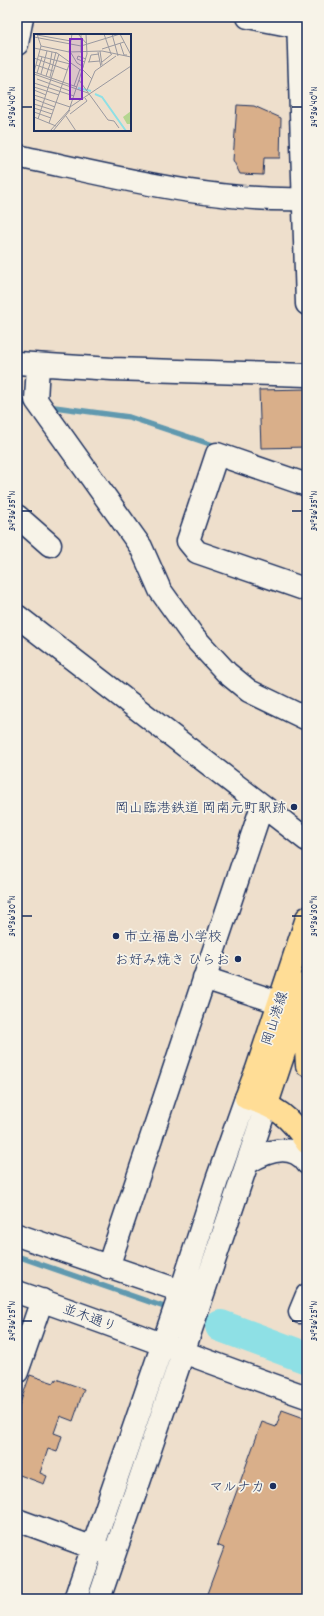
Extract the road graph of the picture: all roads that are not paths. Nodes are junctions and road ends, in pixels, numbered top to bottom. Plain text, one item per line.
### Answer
1 (22, 17) edge
2 (248, 17) edge
3 (299, 22) edge
4 (17, 44) edge
5 (17, 156) edge
6 (306, 199) edge
7 (307, 304) edge
8 (27, 364) edge
9 (307, 375) edge
10 (307, 485) edge
11 (17, 516) edge
12 (50, 545) dead end
13 (307, 590) edge
14 (17, 616) edge
15 (307, 719) edge
16 (262, 806) junction
17 (307, 840) edge
18 (307, 918) edge
19 (204, 978) junction
20 (307, 983) edge
21 (295, 1008) edge
22 (307, 1065) edge
23 (256, 1101) junction
24 (307, 1143) edge
25 (247, 1163) junction
26 (307, 1163) edge
27 (17, 1235) edge
28 (108, 1267) junction
29 (17, 1292) edge
30 (42, 1300) junction
31 (176, 1304) junction
32 (162, 1345) junction
33 (183, 1353) junction
34 (17, 1372) edge
35 (307, 1397) edge
36 (17, 1520) edge
37 (92, 1547) junction
38 (114, 1555) junction
39 (75, 1599) edge
40 (99, 1599) edge

1 - 4 street
2 - 3 street
3 - 6 street
5 - 6 street
6 - 7 street
8 - 9 street
8 - 15 street
10 - 13 street
11 - 12 street
14 - 16 street
16 - 17 street
16 - 19 street
18 - 21 main road, 岡山港線
19 - 21 street
19 - 28 street
20 - 21 main road, 岡山港線
21 - 22 main road
21 - 23 main road, 岡山港線
23 - 24 main road
23 - 25 street
23 - 31 street
25 - 26 street
25 - 33 street
27 - 28 street
28 - 31 street
29 - 30 street, 並木通り
30 - 32 street, 並木通り
30 - 34 street
31 - 32 street
32 - 33 street, 並木通り
32 - 37 street
33 - 35 street, 並木通り
33 - 38 street
36 - 37 street
37 - 38 street
37 - 39 street
38 - 40 street

